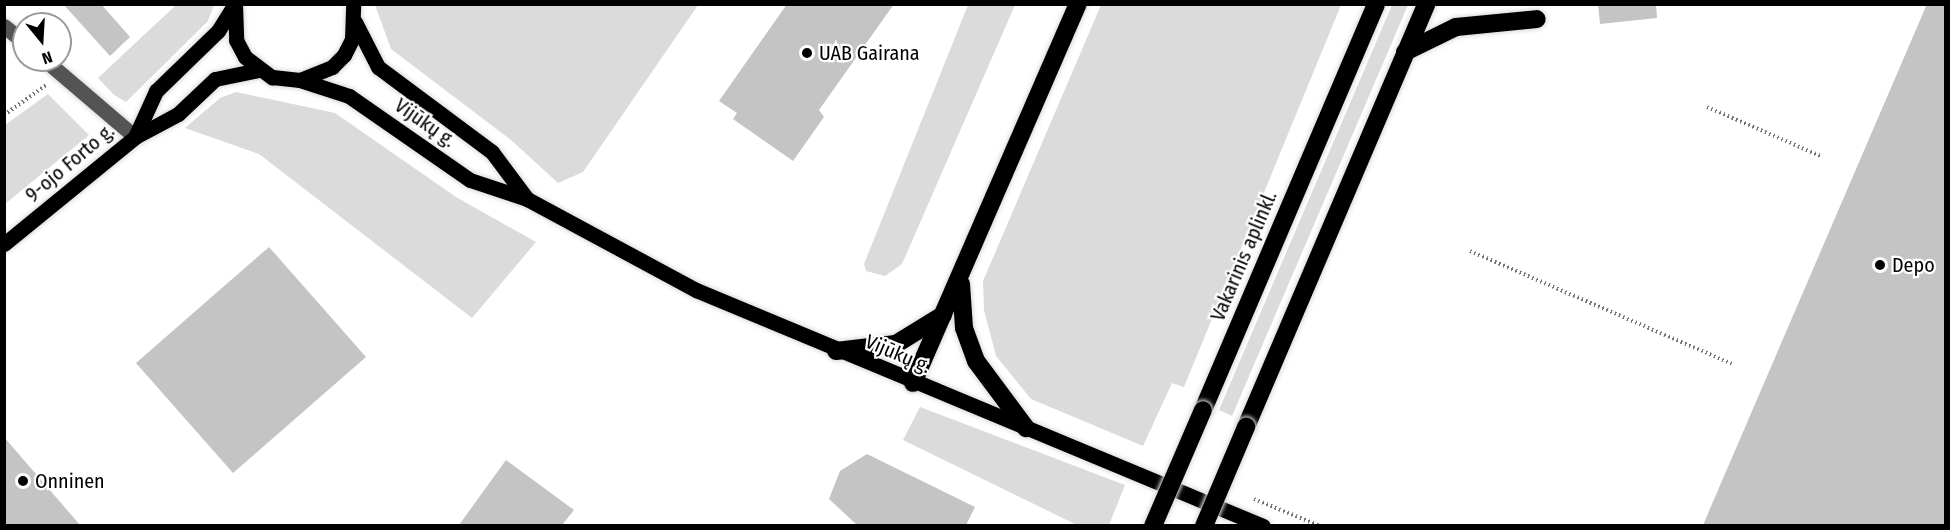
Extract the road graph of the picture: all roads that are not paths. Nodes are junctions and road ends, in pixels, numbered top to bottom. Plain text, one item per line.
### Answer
1 (234, 4) edge
2 (353, 4) edge
3 (1078, 4) edge
4 (1376, 4) edge
5 (1426, 4) edge
6 (1537, 19) dead end
7 (355, 22) junction
8 (1406, 52) junction
9 (259, 70) junction
10 (59, 72) edge
11 (300, 80) junction
12 (135, 137) junction
13 (527, 199) junction
14 (4, 244) edge
15 (961, 282) junction
16 (947, 312) junction
17 (836, 351) junction
18 (913, 383) junction
19 (1026, 428) junction
20 (1154, 525) edge
21 (1204, 525) edge
22 (1263, 525) edge

1 - 9 main road
1 - 12 main road, 9-ojo Forto g.
2 - 7 main road
3 - 15 highway
4 - 20 highway, Vakarinis aplinkl., bridge
5 - 8 highway
6 - 8 highway
7 - 11 main road
7 - 13 main road, Vijūkų g.
8 - 21 highway, bridge
9 - 11 main road, Vijūkų g.
9 - 12 main road, 9-ojo Forto g.
10 - 12 street
11 - 13 main road, Vijūkų g.
12 - 14 main road, 9-ojo Forto g.
13 - 17 main road, Vijūkų g.
15 - 16 highway
15 - 19 highway
16 - 17 highway
16 - 18 highway
17 - 18 main road, Vijūkų g.
18 - 19 main road, Vijūkų g.
19 - 22 main road, Vijūkų g.

